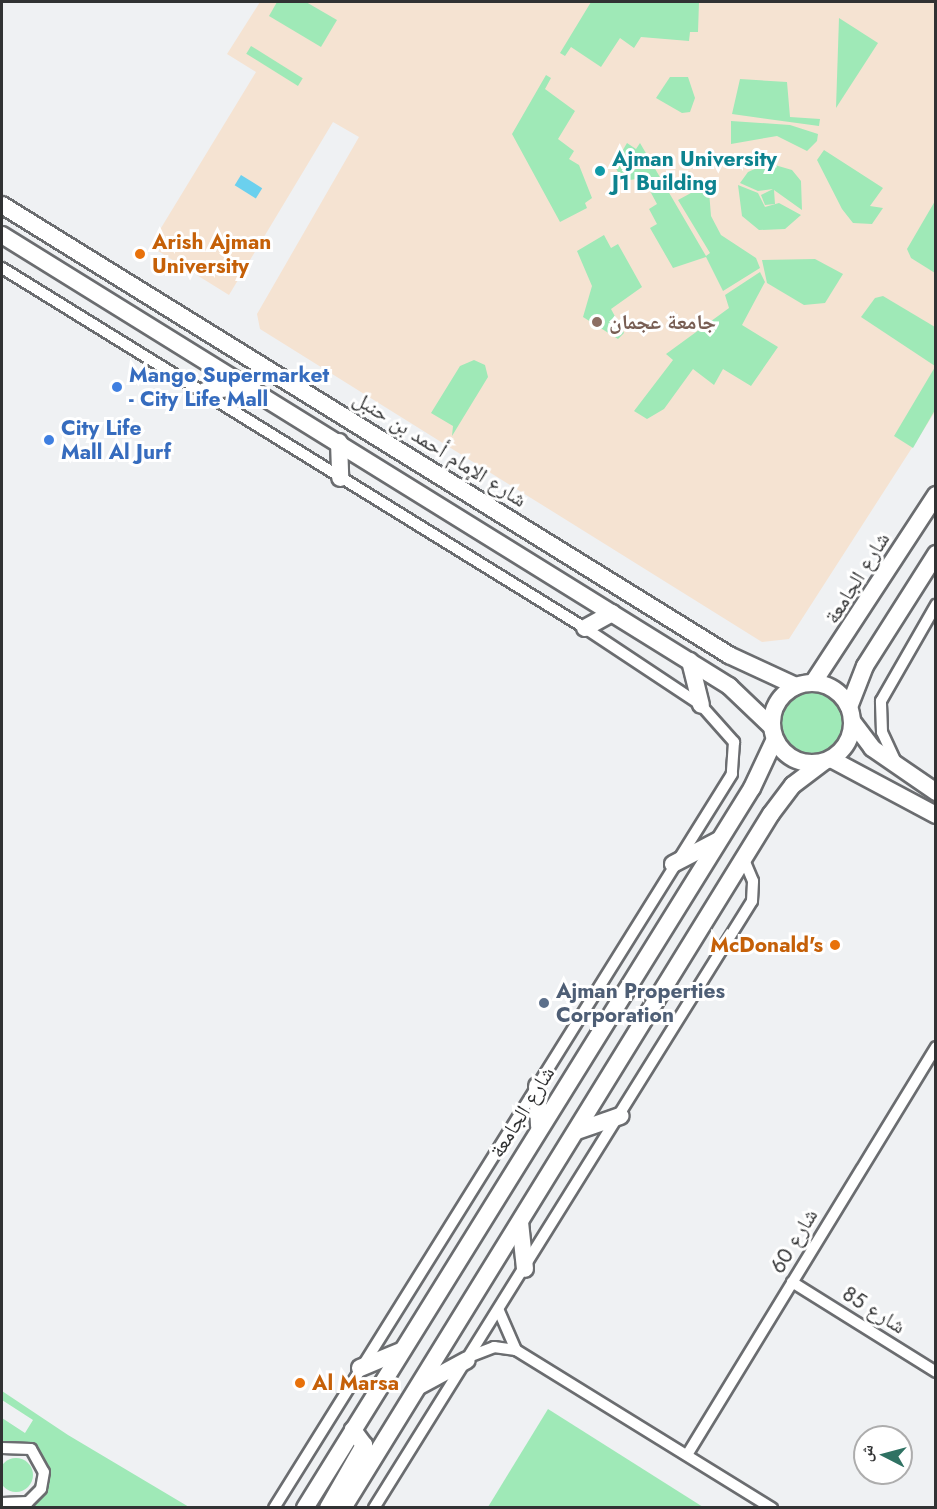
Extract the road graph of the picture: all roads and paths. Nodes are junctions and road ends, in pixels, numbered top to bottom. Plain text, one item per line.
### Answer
1 (2, 205) edge
2 (2, 235) edge
3 (2, 268) edge
4 (245, 386) junction
5 (205, 391) junction
6 (339, 442) junction
7 (340, 478) junction
8 (936, 495) edge
9 (936, 554) edge
10 (936, 605) edge
11 (612, 613) junction
12 (585, 628) junction
13 (690, 661) junction
14 (805, 684) junction
15 (701, 705) junction
16 (851, 714) junction
17 (773, 733) junction
18 (827, 761) junction
19 (902, 771) junction
20 (936, 792) edge
21 (936, 815) edge
22 (720, 839) junction
23 (744, 860) junction
24 (673, 864) junction
25 (936, 1047) edge
26 (931, 1066) edge
27 (537, 1086) junction
28 (620, 1116) junction
29 (539, 1126) junction
30 (577, 1131) junction
31 (520, 1222) junction
32 (525, 1269) junction
33 (792, 1282) junction
34 (499, 1311) junction
35 (516, 1350) junction
36 (401, 1351) junction
37 (468, 1358) junction
38 (360, 1368) junction
39 (936, 1372) edge
40 (420, 1385) junction
41 (353, 1430) junction
42 (2, 1448) edge
43 (687, 1455) junction
44 (2, 1503) edge
45 (274, 1508) edge
46 (305, 1508) edge
47 (328, 1508) edge
48 (343, 1508) edge
49 (374, 1508) edge
50 (772, 1508) edge

1 - 14 main road, شارع الإمام أحمد بن حنبل
2 - 4 main road
3 - 5 street
4 - 5 main road
4 - 6 main road
5 - 7 street
6 - 7 main road
6 - 11 main road
7 - 12 street
8 - 14 main road, شارع الجامعة
9 - 16 main road
10 - 19 street
11 - 12 main road
11 - 13 main road
12 - 15 street
13 - 15 main road
13 - 17 main road
14 - 16 main road
14 - 17 main road
15 - 24 street
16 - 18 main road
16 - 19 main road
17 - 18 main road
17 - 22 main road, شارع الجامعة
18 - 21 main road
18 - 23 main road
19 - 20 main road
22 - 24 main road
22 - 29 main road, شارع الجامعة
23 - 28 street
23 - 30 main road
24 - 27 street
25 - 26 street, شارع 60
26 - 33 street, شارع 60
27 - 29 main road
27 - 38 street
28 - 30 main road
28 - 32 street
29 - 36 main road, شارع الجامعة
30 - 31 main road
31 - 32 main road
31 - 40 main road
32 - 34 street
33 - 39 street, شارع 85
33 - 43 street, شارع 60
34 - 35 street
34 - 37 street
35 - 37 street
35 - 43 street
36 - 38 main road
36 - 41 main road, شارع الجامعة
37 - 40 main road
37 - 49 street
38 - 45 street
40 - 48 main road
41 - 46 main road, شارع الجامعة
41 - 47 main road
42 - 44 street
43 - 50 street

